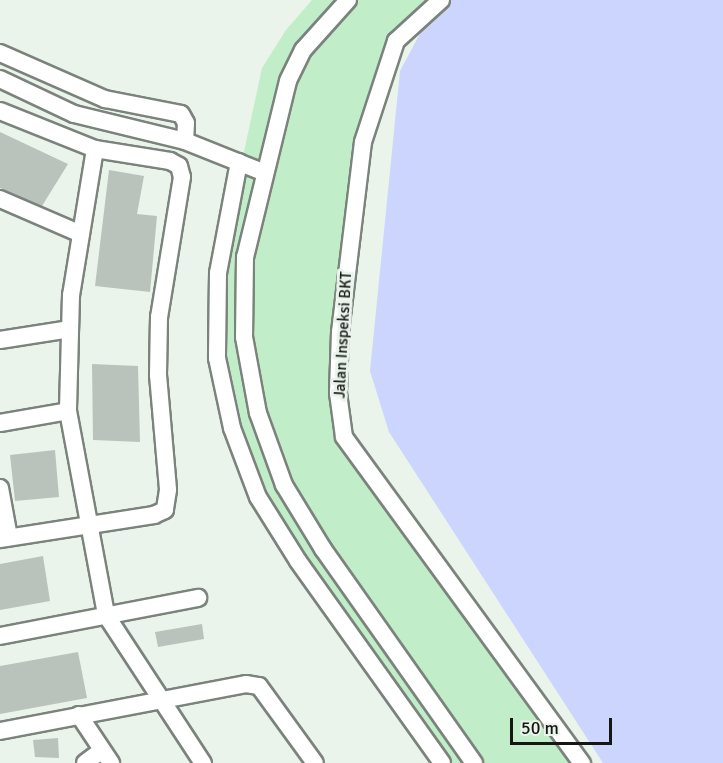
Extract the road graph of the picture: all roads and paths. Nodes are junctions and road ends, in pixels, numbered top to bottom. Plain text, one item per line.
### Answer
1 (348, 0) edge
2 (441, 0) edge
3 (0, 52) edge
4 (0, 79) edge
5 (0, 111) edge
6 (185, 141) junction
7 (95, 150) junction
8 (239, 162) junction
9 (265, 173) junction
10 (0, 199) edge
11 (81, 234) junction
12 (70, 328) junction
13 (0, 340) edge
14 (68, 411) junction
15 (0, 423) edge
16 (0, 488) edge
17 (89, 523) junction
18 (5, 538) edge
19 (198, 598) dead end
20 (106, 615) junction
21 (0, 636) edge
22 (162, 699) junction
23 (79, 715) junction
24 (0, 731) edge
25 (106, 757) edge
26 (85, 763) edge
27 (203, 763) edge
28 (315, 763) edge
29 (442, 763) edge
30 (474, 763) edge
31 (582, 763) edge

1 - 9 street
2 - 31 street, Jalan Inspeksi BKT
3 - 6 street
4 - 6 street
5 - 7 street
6 - 8 street
7 - 11 street
7 - 17 street
8 - 9 street
8 - 29 street
9 - 30 street
10 - 11 street
11 - 12 street
12 - 13 street
12 - 14 street
14 - 15 street
14 - 17 street
16 - 18 street
17 - 18 street
17 - 20 street
19 - 20 street
20 - 21 street
20 - 22 street
22 - 23 street
22 - 27 street
22 - 28 street
23 - 24 street
23 - 25 street
25 - 26 street

